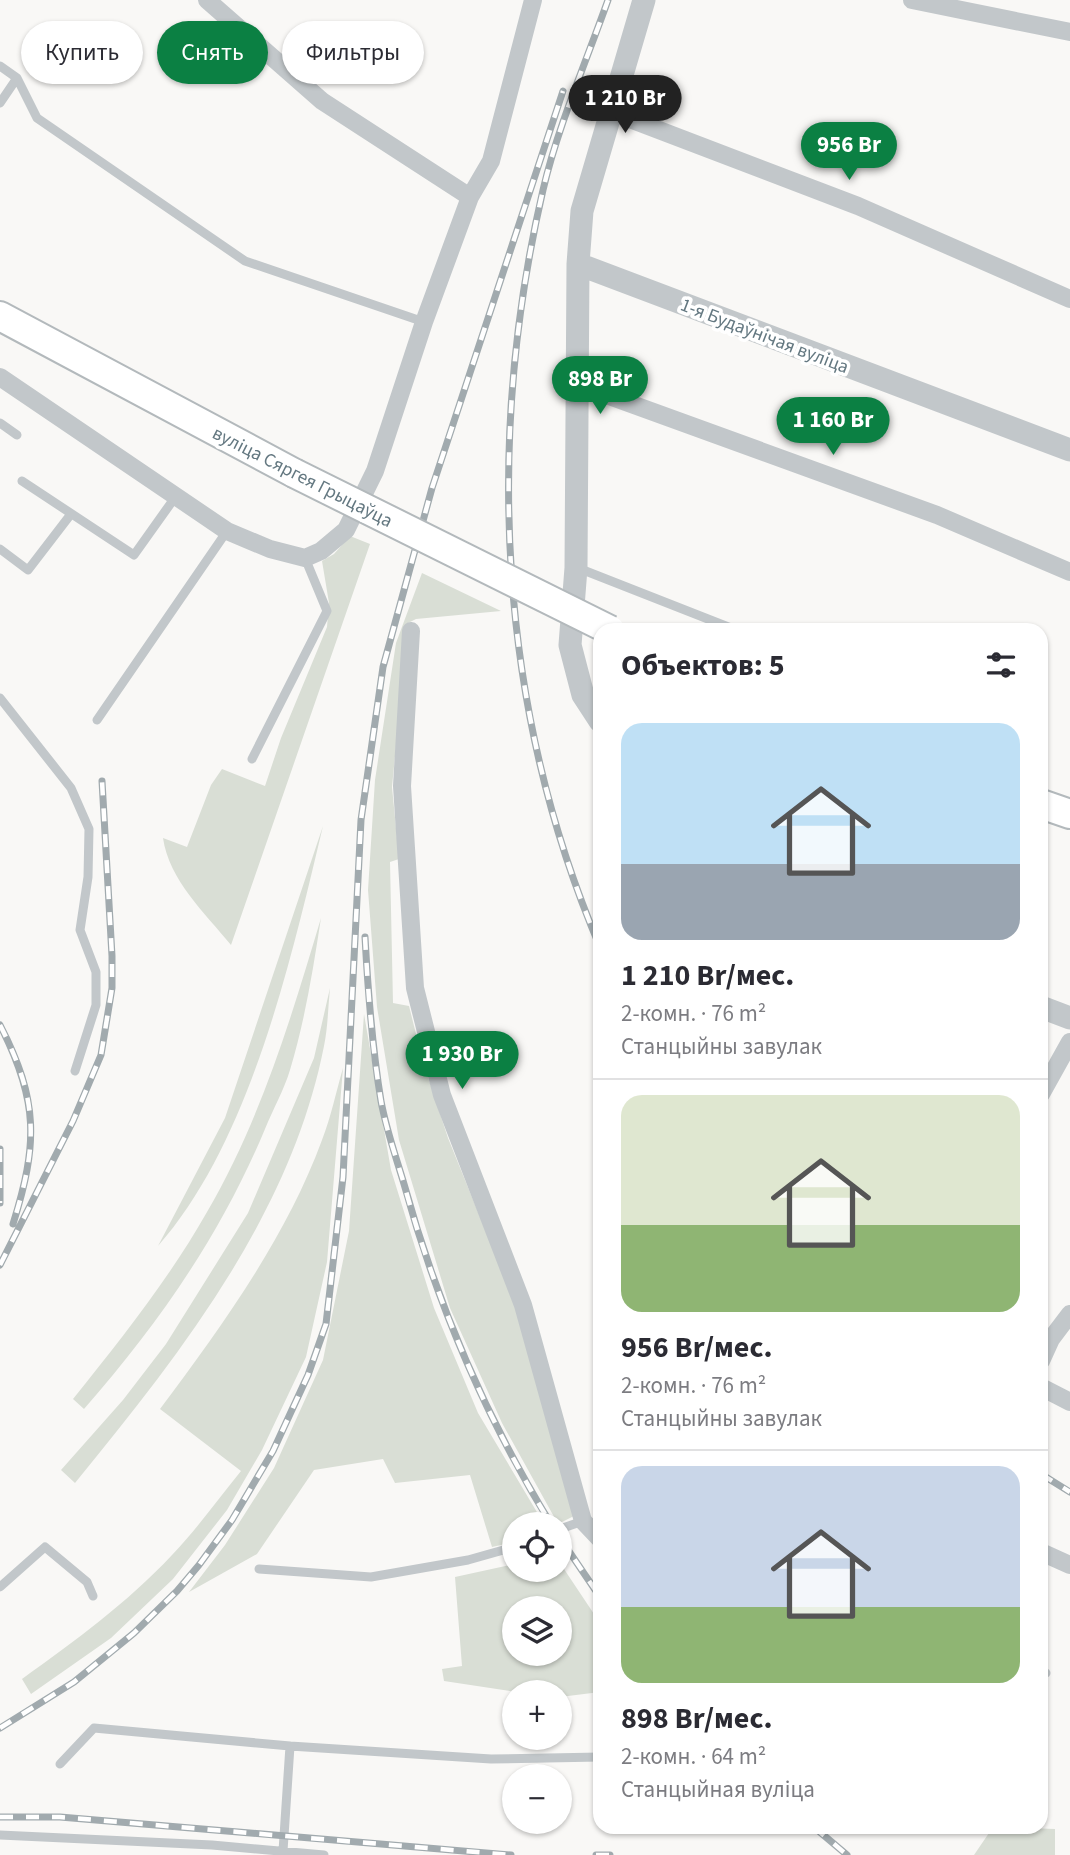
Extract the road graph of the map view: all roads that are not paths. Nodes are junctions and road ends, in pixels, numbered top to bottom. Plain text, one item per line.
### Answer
1 (206, 0) edge
2 (533, 0) edge
3 (644, 0) edge
4 (912, 0) edge
5 (1070, 33) edge
6 (0, 66) edge
7 (18, 78) junction
8 (0, 103) edge
9 (609, 111) junction
10 (470, 197) junction
11 (578, 264) junction
12 (1070, 299) edge
13 (0, 316) edge
14 (424, 322) junction
15 (1, 379) edge
16 (579, 385) junction
17 (0, 424) edge
18 (17, 435) dead end
19 (1070, 450) edge
20 (22, 481) dead end
21 (176, 496) junction
22 (71, 514) junction
23 (227, 531) junction
24 (0, 549) edge
25 (305, 558) junction
26 (576, 568) junction
27 (1070, 572) edge
28 (596, 623) edge
29 (718, 623) edge
30 (411, 631) dead end
31 (0, 698) edge
32 (593, 710) edge
33 (97, 720) dead end
34 (253, 760) dead end
35 (1048, 806) edge
36 (1070, 814) edge
37 (1048, 1010) edge
38 (1070, 1018) edge
39 (1070, 1042) edge
40 (75, 1071) dead end
41 (1048, 1081) edge
42 (1070, 1314) edge
43 (1048, 1346) edge
44 (1048, 1391) edge
45 (1070, 1402) edge
46 (583, 1521) junction
47 (572, 1525) edge
48 (593, 1532) edge
49 (502, 1550) edge
50 (1048, 1555) edge
51 (1070, 1565) edge
52 (259, 1569) dead end
53 (0, 1587) edge
54 (93, 1596) dead end
55 (290, 1746) junction
56 (593, 1757) edge
57 (60, 1764) dead end
58 (0, 1835) edge
59 (212, 1850) edge
60 (283, 1851) junction
61 (324, 1855) edge

1 - 10 street
2 - 10 street
3 - 9 street
4 - 5 street
6 - 7 lane
7 - 8 lane
7 - 14 lane
9 - 11 street
9 - 12 street
10 - 14 street
11 - 16 street
11 - 19 street, 1-я Будаўнічая вуліца
13 - 28 main road, вуліца Сяргея Грыцаўца, bridge
14 - 25 street
15 - 21 street
16 - 26 street
16 - 27 street
17 - 18 lane
20 - 22 lane
21 - 22 lane
21 - 23 street
22 - 24 lane
23 - 25 street
23 - 33 lane
25 - 34 lane
26 - 29 lane
26 - 32 street
30 - 46 street
31 - 40 lane
35 - 36 main road
37 - 38 street
39 - 41 street
42 - 43 street
44 - 45 street
46 - 47 lane
46 - 48 street
49 - 52 lane
50 - 51 street
53 - 54 lane
55 - 56 lane
55 - 57 lane
55 - 60 lane
58 - 59 lane
59 - 60 lane
60 - 61 lane

